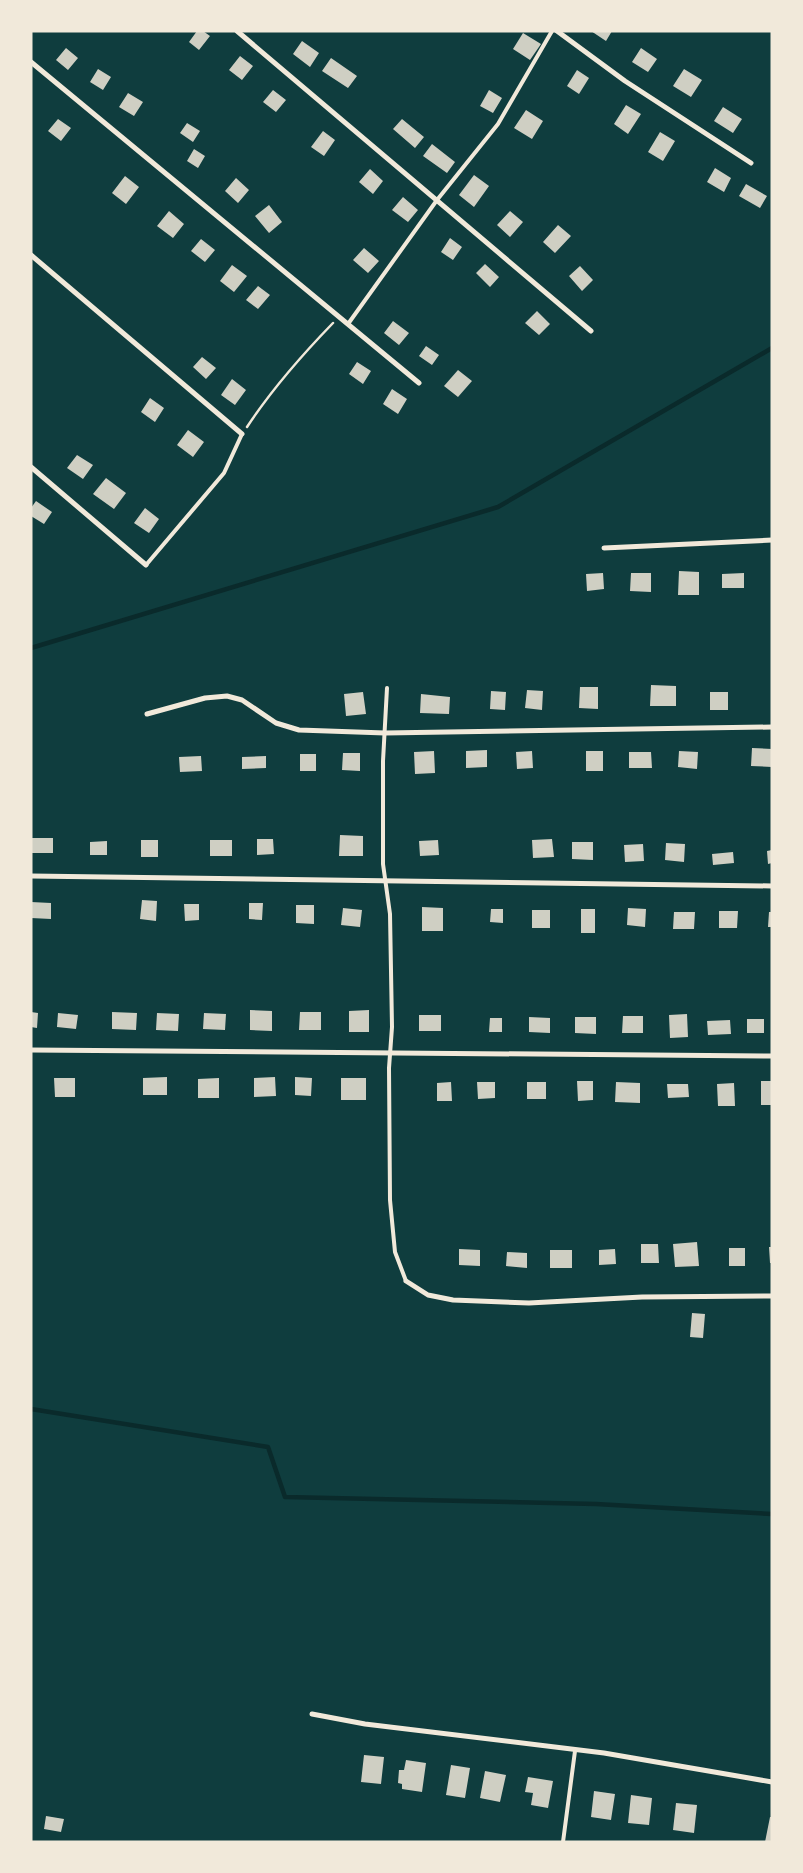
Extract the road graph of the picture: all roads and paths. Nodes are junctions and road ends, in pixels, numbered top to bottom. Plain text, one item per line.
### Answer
1 (237, 31) edge
2 (552, 31) edge
3 (557, 31) edge
4 (31, 62) edge
5 (750, 163) dead end
6 (437, 200) junction
7 (31, 255) edge
8 (339, 317) junction
9 (348, 324) junction
10 (591, 331) dead end
11 (419, 383) dead end
12 (242, 434) junction
13 (31, 467) edge
14 (772, 540) edge
15 (604, 548) dead end
16 (146, 565) joint
17 (387, 688) dead end
18 (147, 714) dead end
19 (772, 727) edge
20 (385, 733) junction
21 (31, 876) edge
22 (386, 881) junction
23 (772, 886) edge
24 (31, 1050) edge
25 (390, 1052) junction
26 (772, 1056) edge
27 (406, 1281) joint
28 (772, 1296) edge
29 (312, 1714) dead end
30 (575, 1751) junction
31 (772, 1782) edge
32 (563, 1842) edge

1 - 6 street
2 - 6 lane
3 - 5 street
4 - 8 street
6 - 9 lane
6 - 10 street
7 - 12 street
8 - 9 street
8 - 12 path
9 - 11 street
12 - 16 lane
13 - 16 street
14 - 15 street
17 - 20 lane
18 - 20 street
19 - 20 street
20 - 22 lane
21 - 22 street
22 - 23 street
22 - 25 lane
24 - 25 street
25 - 26 street
25 - 27 lane
27 - 28 street
29 - 30 street
30 - 31 street
30 - 32 lane

